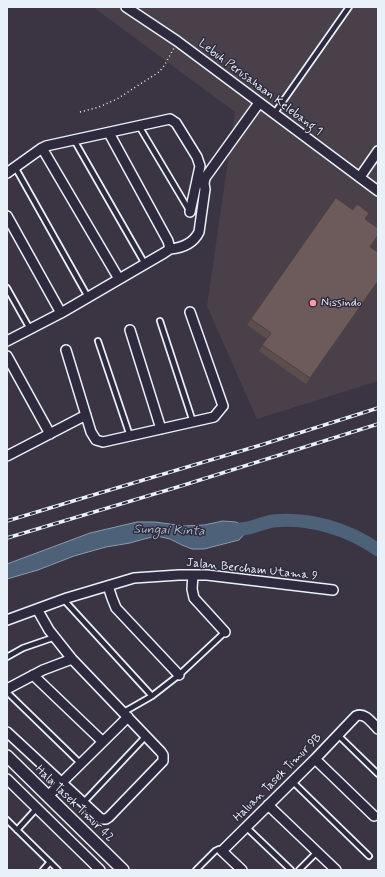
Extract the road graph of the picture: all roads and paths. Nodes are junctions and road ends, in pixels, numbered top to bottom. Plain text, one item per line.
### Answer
1 (126, 7) edge
2 (349, 7) edge
3 (177, 41) junction
4 (259, 102) junction
5 (80, 112) dead end
6 (274, 114) junction
7 (139, 126) junction
8 (109, 133) junction
9 (74, 140) junction
10 (42, 148) junction
11 (378, 151) edge
12 (15, 167) junction
13 (7, 173) edge
14 (360, 177) junction
15 (378, 191) edge
16 (190, 212) joint
17 (7, 216) edge
18 (170, 249) junction
19 (145, 264) junction
20 (119, 279) junction
21 (7, 288) edge
22 (88, 297) junction
23 (190, 312) dead end
24 (61, 313) junction
25 (160, 321) dead end
26 (30, 329) junction
27 (130, 330) dead end
28 (7, 341) edge
29 (98, 341) dead end
30 (66, 350) dead end
31 (7, 356) edge
32 (86, 415) junction
33 (193, 422) junction
34 (161, 429) junction
35 (50, 434) junction
36 (130, 436) junction
37 (7, 456) edge
38 (192, 575) junction
39 (108, 586) junction
40 (333, 590) dead end
41 (64, 600) junction
42 (37, 609) junction
43 (7, 620) edge
44 (225, 632) joint
45 (54, 637) junction
46 (7, 657) edge
47 (72, 659) junction
48 (33, 675) junction
49 (179, 675) junction
50 (7, 690) edge
51 (152, 696) junction
52 (126, 715) junction
53 (378, 729) edge
54 (7, 732) edge
55 (338, 735) junction
56 (146, 736) junction
57 (102, 741) junction
58 (7, 756) edge
59 (315, 759) junction
60 (80, 763) junction
61 (378, 774) edge
62 (7, 779) edge
63 (61, 782) junction
64 (293, 782) junction
65 (48, 796) junction
66 (83, 803) junction
67 (268, 805) junction
68 (37, 808) junction
69 (374, 816) dead end
70 (7, 820) edge
71 (246, 827) junction
72 (17, 830) junction
73 (222, 851) junction
74 (317, 852) junction
75 (369, 856) dead end
76 (50, 862) junction
77 (43, 870) edge
78 (58, 870) edge
79 (100, 870) edge
80 (123, 870) edge
81 (197, 870) edge
82 (242, 870) edge
83 (290, 870) edge
84 (300, 870) edge
85 (336, 870) edge

1 - 3 street, Lebuh Perusahaan Kelebang 1
2 - 6 lane
3 - 4 street, Lebuh Perusahaan Kelebang 1
3 - 5 path
4 - 6 street, Lebuh Perusahaan Kelebang 1
4 - 18 street
6 - 14 street, Lebuh Perusahaan Kelebang 1
7 - 8 street
7 - 16 lane
7 - 16 street
8 - 9 street
8 - 18 street
9 - 10 street
9 - 19 lane
10 - 12 street
10 - 20 street
11 - 14 street
12 - 13 street
12 - 22 lane
14 - 15 street, Lebuh Perusahaan Kelebang 1
17 - 24 street
18 - 19 street
19 - 20 street
20 - 22 street
21 - 26 lane
22 - 24 street
23 - 33 street
24 - 26 street
25 - 33 lane
26 - 28 street
27 - 34 street
29 - 36 lane
30 - 32 street
31 - 35 street
32 - 35 street
32 - 36 street
33 - 34 street
34 - 36 street
35 - 37 street
38 - 39 street, Jalan Bercham Utama 9
38 - 40 street, Jalan Bercham Utama 9
38 - 44 street
39 - 41 street, Jalan Bercham Utama 9
39 - 49 street
41 - 42 street, Jalan Bercham Utama 9
41 - 51 lane
42 - 43 street, Jalan Bercham Utama 9
42 - 45 street
44 - 49 lane
45 - 46 lane
45 - 47 street
47 - 48 street
47 - 52 street
48 - 50 street
48 - 57 street
49 - 51 lane
50 - 60 lane
51 - 52 lane
52 - 56 street
52 - 57 street
53 - 55 street, Haluan Tasek Timur 9B
54 - 63 street
55 - 59 street, Haluan Tasek Timur 9B
55 - 61 lane
56 - 66 lane
56 - 66 street
57 - 60 street
58 - 65 street, Hala Tasek Timur 42
59 - 64 street, Haluan Tasek Timur 9B
59 - 69 street
60 - 63 street
62 - 68 street
63 - 65 street
63 - 66 street
64 - 67 street, Haluan Tasek Timur 9B
64 - 75 lane
65 - 80 street, Hala Tasek Timur 42
67 - 71 street, Haluan Tasek Timur 9B
67 - 74 street
68 - 72 lane
68 - 79 street
70 - 72 lane
71 - 73 street, Haluan Tasek Timur 9B
71 - 83 lane
72 - 76 lane
73 - 81 lane, Haluan Tasek Timur 9B
73 - 82 street
74 - 84 lane
74 - 85 street
76 - 77 lane
76 - 78 lane

